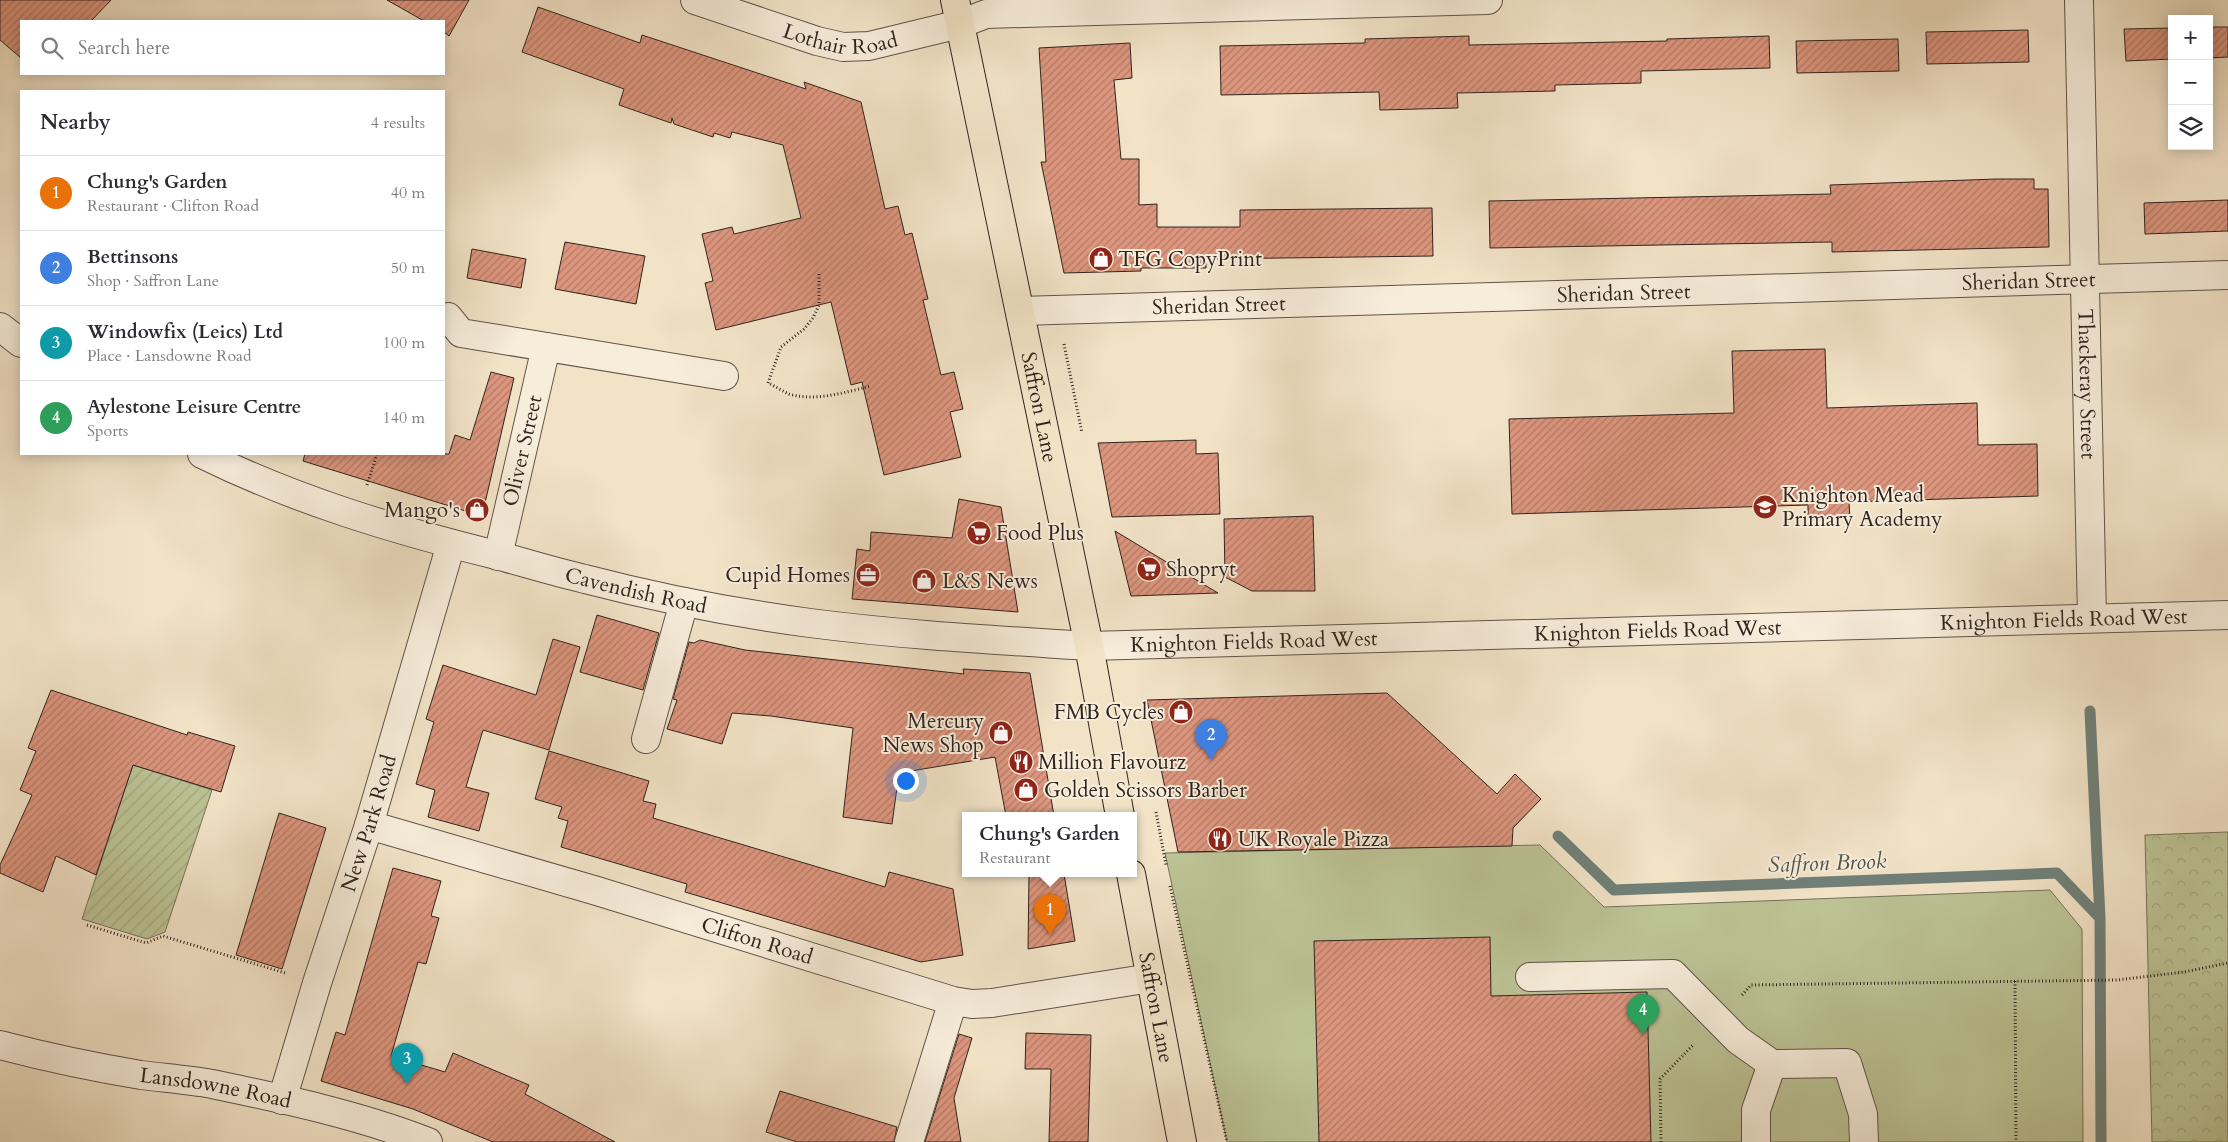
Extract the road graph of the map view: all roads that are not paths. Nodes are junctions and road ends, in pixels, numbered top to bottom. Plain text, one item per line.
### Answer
1 (695, 0) edge
2 (1488, 0) edge
3 (2079, 0) edge
4 (957, 12) edge
5 (2228, 275) edge
6 (2084, 279) junction
7 (1020, 311) junction
8 (448, 317) dead end
9 (546, 347) junction
10 (724, 376) dead end
11 (204, 455) edge
12 (451, 544) junction
13 (498, 556) junction
14 (684, 602) junction
15 (2228, 615) edge
16 (2092, 618) junction
17 (1089, 646) junction
18 (646, 739) dead end
19 (1119, 812) edge
20 (370, 825) junction
21 (1132, 877) edge
22 (1530, 977) dead end
23 (1151, 978) junction
24 (952, 1001) junction
25 (0, 1045) edge
26 (1772, 1064) junction
27 (282, 1100) junction
28 (428, 1142) edge
29 (909, 1142) edge
30 (1182, 1142) edge
31 (1756, 1142) edge
32 (1864, 1142) edge

1 - 4 street, Lothair Road
2 - 4 street, Lothair Road
3 - 6 street, Thackeray Street
4 - 7 main road, Saffron Lane
5 - 6 street, Sheridan Street
6 - 7 street, Sheridan Street
6 - 16 street, Thackeray Street
7 - 17 main road, Saffron Lane
8 - 9 street
9 - 10 street
9 - 13 street, Oliver Street
11 - 12 street, Cavendish Road
12 - 13 street, Cavendish Road
12 - 20 street, New Park Road
13 - 14 street, Cavendish Road
14 - 17 street, Cavendish Road
14 - 18 street
15 - 16 street, Knighton Fields Road West
16 - 17 street, Knighton Fields Road West
17 - 19 main road, Saffron Lane
20 - 24 street, Clifton Road
20 - 27 street, New Park Road
21 - 23 main road, Saffron Lane
22 - 26 street
23 - 24 street, Clifton Road
23 - 30 main road, Saffron Lane
24 - 29 street
25 - 27 street, Lansdowne Road
26 - 31 street
26 - 32 street
27 - 28 street, Lansdowne Road

